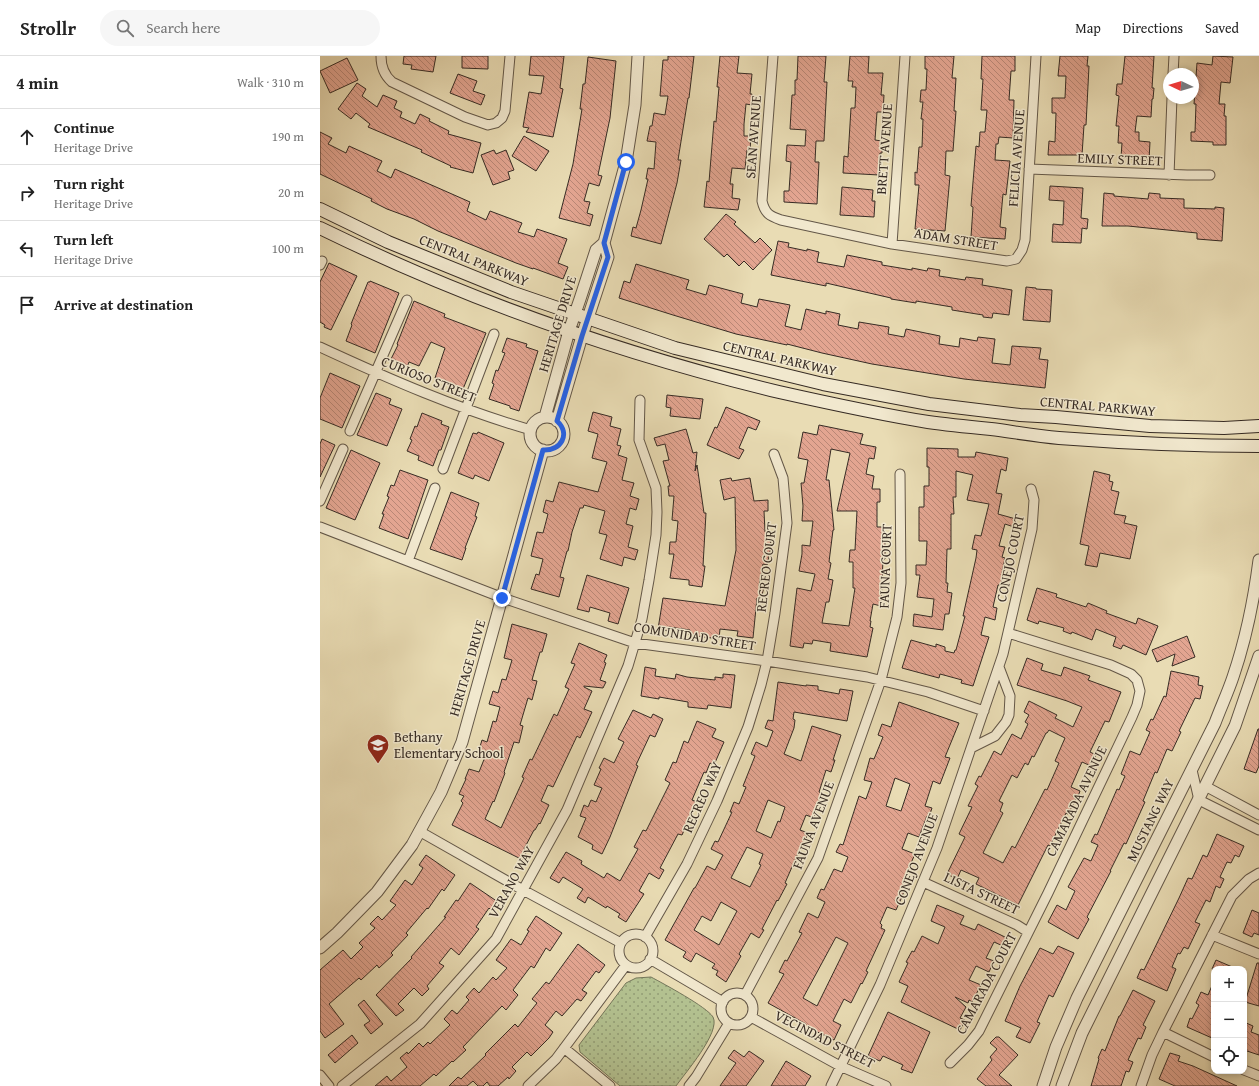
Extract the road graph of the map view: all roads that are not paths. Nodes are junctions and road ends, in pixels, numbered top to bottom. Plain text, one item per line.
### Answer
1 (381, 56) edge
2 (510, 56) edge
3 (638, 56) edge
4 (773, 56) edge
5 (905, 56) edge
6 (1036, 56) edge
7 (1174, 56) edge
8 (1173, 68) edge
9 (1172, 104) edge
10 (1030, 169) junction
11 (1169, 175) junction
12 (1210, 175) dead end
13 (320, 209) edge
14 (771, 216) joint
15 (320, 228) edge
16 (604, 243) junction
17 (892, 244) junction
18 (1016, 259) joint
19 (407, 300) dead end
20 (574, 314) junction
21 (588, 318) junction
22 (569, 331) junction
23 (494, 334) dead end
24 (582, 336) junction
25 (320, 347) edge
26 (376, 373) junction
27 (640, 400) dead end
28 (465, 409) junction
29 (545, 417) junction
30 (557, 421) junction
31 (1259, 426) edge
32 (531, 430) junction
33 (350, 431) dead end
34 (1259, 446) edge
35 (343, 449) dead end
36 (543, 450) junction
37 (774, 454) dead end
38 (443, 468) dead end
39 (900, 474) dead end
40 (435, 488) dead end
41 (1031, 489) dead end
42 (320, 501) edge
43 (320, 527) edge
44 (1259, 560) edge
45 (408, 561) junction
46 (502, 598) junction
47 (1008, 633) junction
48 (635, 643) junction
49 (1259, 656) edge
50 (767, 661) junction
51 (999, 667) junction
52 (880, 680) junction
53 (984, 711) junction
54 (971, 748) junction
55 (1192, 770) junction
56 (1205, 786) junction
57 (1199, 800) junction
58 (1259, 815) edge
59 (1259, 830) edge
60 (419, 831) junction
61 (1259, 873) edge
62 (923, 882) junction
63 (523, 890) junction
64 (1028, 932) junction
65 (1212, 935) junction
66 (645, 937) junction
67 (621, 943) junction
68 (320, 948) edge
69 (1259, 954) edge
70 (650, 959) junction
71 (626, 965) junction
72 (745, 995) junction
73 (723, 1002) junction
74 (751, 1016) junction
75 (729, 1023) junction
76 (1163, 1032) junction
77 (564, 1048) junction
78 (1211, 1056) edge
79 (950, 1063) dead end
80 (840, 1066) junction
81 (1247, 1071) edge
82 (320, 1075) edge
83 (1259, 1076) edge
84 (329, 1086) edge
85 (342, 1086) edge
86 (528, 1086) edge
87 (610, 1086) edge
88 (689, 1086) edge
89 (831, 1086) edge
90 (886, 1086) edge
91 (1042, 1086) edge
92 (1062, 1086) edge
93 (1141, 1086) edge

1 - 2 street
3 - 16 street, HERITAGE DRIVE
4 - 14 street, SEAN AVENUE
5 - 17 street, BRETT AVENUE
6 - 10 street, FELICIA AVENUE
7 - 8 street
9 - 11 street
10 - 11 street, EMILY STREET
10 - 18 street, FELICIA AVENUE
11 - 12 street, EMILY STREET
13 - 20 main road, CENTRAL PARKWAY
14 - 17 street, ADAM STREET
15 - 22 main road
16 - 20 street, HERITAGE DRIVE
16 - 21 street, HERITAGE DRIVE
17 - 18 street, ADAM STREET
19 - 26 street
20 - 21 main road, CENTRAL PARKWAY
20 - 22 street, HERITAGE DRIVE
21 - 24 street, HERITAGE DRIVE
21 - 31 main road, CENTRAL PARKWAY
22 - 24 main road
22 - 29 street, HERITAGE DRIVE
23 - 28 street
24 - 30 street, HERITAGE DRIVE
24 - 34 main road
25 - 26 street, CURIOSO STREET
26 - 28 street, CURIOSO STREET
26 - 33 street
27 - 48 street, VERANO WAY
28 - 32 street, CURIOSO STREET
28 - 38 street
29 - 30 street
29 - 32 street
30 - 36 street
32 - 36 street
35 - 42 street
36 - 46 street, HERITAGE DRIVE
37 - 50 street, RECREO COURT
39 - 52 street, FAUNA COURT
40 - 45 street
41 - 47 street, CONEJO COURT
43 - 45 street, COMUNIDAD STREET
44 - 55 street, MUSTANG WAY
45 - 46 street, COMUNIDAD STREET
46 - 48 street, COMUNIDAD STREET
46 - 60 street, HERITAGE DRIVE
47 - 51 street, CONEJO AVENUE
47 - 64 street, CAMARADA AVENUE
48 - 50 street, COMUNIDAD STREET
48 - 63 street, VERANO WAY
49 - 56 street
50 - 52 street, COMUNIDAD STREET
50 - 66 street, RECREO WAY
51 - 53 street, CONEJO AVENUE
51 - 54 street
52 - 53 street, COMUNIDAD STREET
52 - 72 street, FAUNA AVENUE
53 - 54 street, CONEJO AVENUE
54 - 62 street, CONEJO AVENUE
55 - 57 street
55 - 91 street, MUSTANG WAY
56 - 57 street
56 - 58 street
57 - 59 street
57 - 92 street
60 - 63 street
60 - 68 street, HERITAGE DRIVE
61 - 65 street
62 - 64 street, LISTA STREET
62 - 80 street, CONEJO AVENUE
63 - 67 street
63 - 85 street, VERANO WAY
64 - 79 street, CAMARADA COURT
65 - 69 street
65 - 76 street
66 - 67 street
66 - 70 street
67 - 71 street
70 - 71 street
70 - 73 street
71 - 77 street
72 - 73 street
72 - 74 street
73 - 75 street
74 - 75 street
74 - 80 street, VECINDAD STREET
75 - 88 street
76 - 78 street
76 - 93 street
77 - 86 street
77 - 87 street
80 - 89 street, CONEJO AVENUE
80 - 90 street, VECINDAD STREET
81 - 83 street
82 - 84 street

